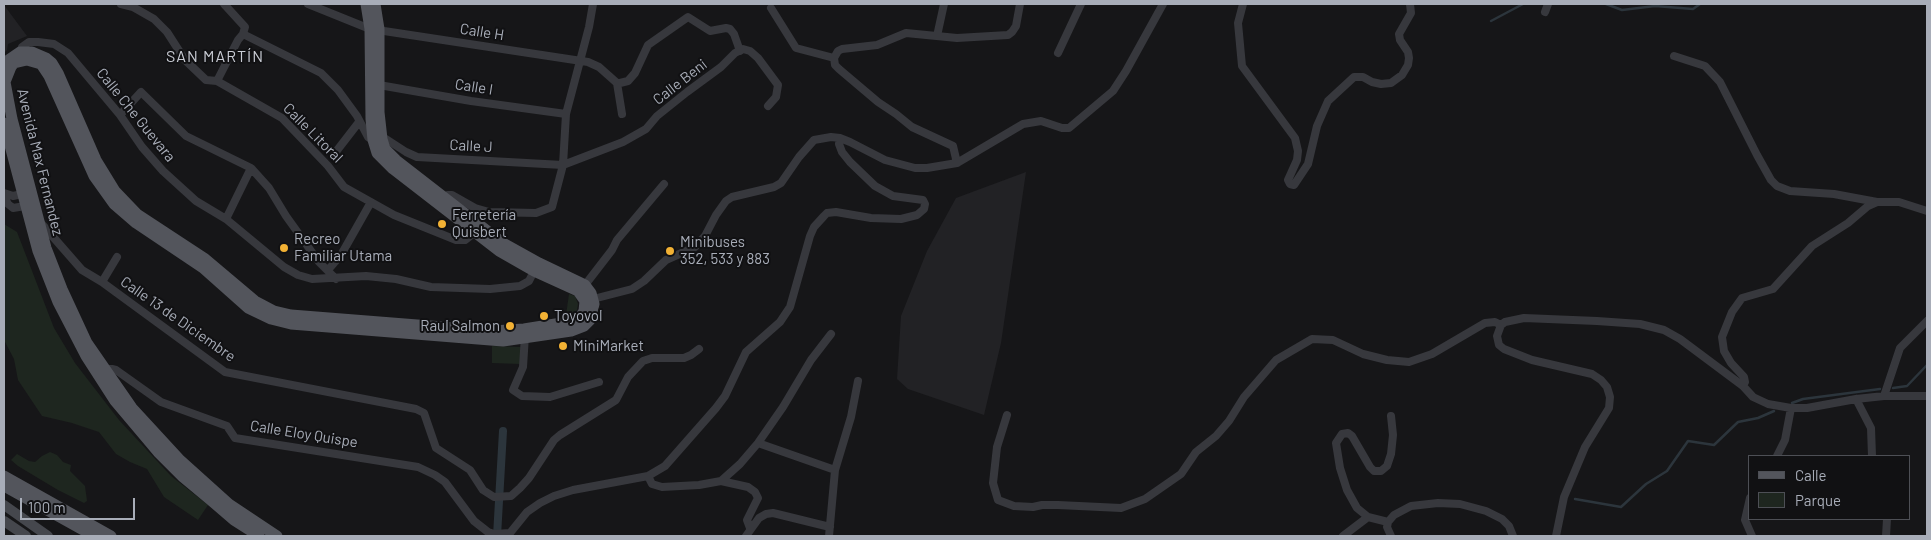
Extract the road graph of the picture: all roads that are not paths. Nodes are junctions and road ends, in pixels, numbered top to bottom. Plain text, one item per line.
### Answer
1 (121, 4) edge
2 (308, 4) edge
3 (366, 4) edge
4 (375, 4) edge
5 (593, 4) edge
6 (944, 4) edge
7 (1020, 4) edge
8 (1081, 4) edge
9 (1163, 4) edge
10 (1243, 4) edge
11 (1410, 4) edge
12 (229, 6) edge
13 (770, 8) dead end
14 (375, 29) junction
15 (243, 34) junction
16 (937, 36) junction
17 (740, 51) junction
18 (1058, 53) dead end
19 (1674, 56) dead end
20 (13, 58) edge
21 (834, 58) junction
22 (580, 62) junction
23 (217, 81) junction
24 (617, 82) junction
25 (378, 85) junction
26 (768, 106) dead end
27 (566, 114) junction
28 (622, 114) dead end
29 (120, 115) junction
30 (359, 122) junction
31 (4, 123) edge
32 (840, 138) junction
33 (377, 139) junction
34 (335, 153) dead end
35 (957, 163) junction
36 (563, 165) junction
37 (251, 168) junction
38 (20, 169) junction
39 (664, 184) dead end
40 (26, 193) junction
41 (4, 194) edge
42 (370, 202) junction
43 (1877, 202) junction
44 (445, 204) junction
45 (29, 205) junction
46 (1927, 211) edge
47 (226, 219) junction
48 (38, 220) junction
49 (476, 229) junction
50 (117, 258) dead end
51 (536, 267) junction
52 (328, 270) junction
53 (336, 279) junction
54 (102, 282) junction
55 (585, 285) junction
56 (589, 300) junction
57 (1927, 321) edge
58 (1501, 325) junction
59 (525, 333) junction
60 (831, 334) dead end
61 (699, 349) dead end
62 (100, 371) junction
63 (858, 381) dead end
64 (599, 382) dead end
65 (1743, 386) junction
66 (1884, 396) junction
67 (1927, 396) edge
68 (1856, 399) junction
69 (1791, 408) junction
70 (1007, 415) dead end
71 (1390, 416) dead end
72 (758, 443) junction
73 (1778, 455) edge
74 (1872, 455) edge
75 (835, 470) junction
76 (4, 476) edge
77 (648, 476) junction
78 (722, 481) junction
79 (4, 486) edge
80 (18, 489) junction
81 (6, 506) edge
82 (226, 507) junction
83 (1748, 507) edge
84 (1368, 517) junction
85 (1887, 520) edge
86 (4, 521) edge
87 (1388, 522) junction
88 (830, 527) junction
89 (750, 528) junction
90 (26, 536) edge
91 (47, 536) edge
92 (94, 536) edge
93 (112, 536) edge
94 (259, 536) edge
95 (277, 536) edge
96 (746, 536) edge
97 (829, 536) edge
98 (1343, 536) edge
99 (1391, 536) edge
100 (1513, 536) edge
101 (1556, 536) edge
102 (1752, 536) edge
103 (1886, 536) edge

1 - 23 street, Calle Litoral
2 - 14 street, Calle H
3 - 14 main road
4 - 14 main road
5 - 22 street
6 - 16 street
7 - 16 street
8 - 18 street
9 - 35 street
10 - 11 street
12 - 15 street
13 - 21 street
14 - 22 street, Calle H
14 - 25 main road
14 - 33 main road
15 - 23 street
15 - 30 street
16 - 21 street
17 - 24 street
17 - 26 street
17 - 36 street, Calle Beni
19 - 43 street
20 - 29 street, Calle Che Guevara
20 - 38 main road, Avenida Max Fernandez
20 - 59 main road, Avenida Max Fernandez
21 - 35 street
22 - 24 street, Calle H
22 - 27 street
23 - 42 street, Calle Litoral
24 - 28 street
25 - 27 street, Calle I
25 - 33 main road
27 - 36 street
29 - 37 street
29 - 47 street, Calle Che Guevara
30 - 33 street
30 - 34 street
31 - 38 main road, Avenida Max Fernandez
32 - 35 street
32 - 56 street
32 - 77 street
33 - 36 street, Calle J
33 - 44 main road
36 - 44 street
37 - 47 street
37 - 52 street
38 - 40 main road, Avenida Max Fernandez
39 - 55 street
40 - 41 street
40 - 45 main road, Avenida Max Fernandez
41 - 45 street
42 - 49 street, Calle Litoral
42 - 52 street
43 - 46 street
43 - 65 street
44 - 49 main road
45 - 48 main road, Avenida Max Fernandez
45 - 62 main road, Avenida Max Fernandez
47 - 53 street, Calle Che Guevara
48 - 54 street, Calle 13 de Diciembre
48 - 62 main road, Avenida Max Fernandez
49 - 51 main road
50 - 54 street
51 - 53 street, Calle Che Guevara
51 - 55 main road
51 - 56 main road
52 - 53 street
54 - 61 street, Calle 13 de Diciembre
55 - 56 main road
56 - 59 main road, Avenida Max Fernandez
57 - 66 street
58 - 65 street
58 - 70 street
58 - 101 street
59 - 64 street
60 - 72 street
62 - 77 street, Calle Eloy Quispe
62 - 82 main road, Avenida Max Fernandez
63 - 75 street
65 - 69 street
66 - 67 street
66 - 68 street
68 - 69 street
68 - 74 street
69 - 73 street
71 - 84 street
72 - 75 street
72 - 78 street
75 - 88 street
76 - 80 main road
77 - 78 street
78 - 89 street
79 - 80 main road
80 - 81 main road
80 - 92 main road
80 - 93 main road
81 - 91 main road
82 - 94 main road, Avenida Max Fernandez
82 - 95 main road, Avenida Max Fernandez
83 - 102 street
84 - 87 street
84 - 98 street
85 - 103 street
86 - 90 main road
87 - 99 street
87 - 100 street
88 - 89 street
88 - 97 street
89 - 96 street

